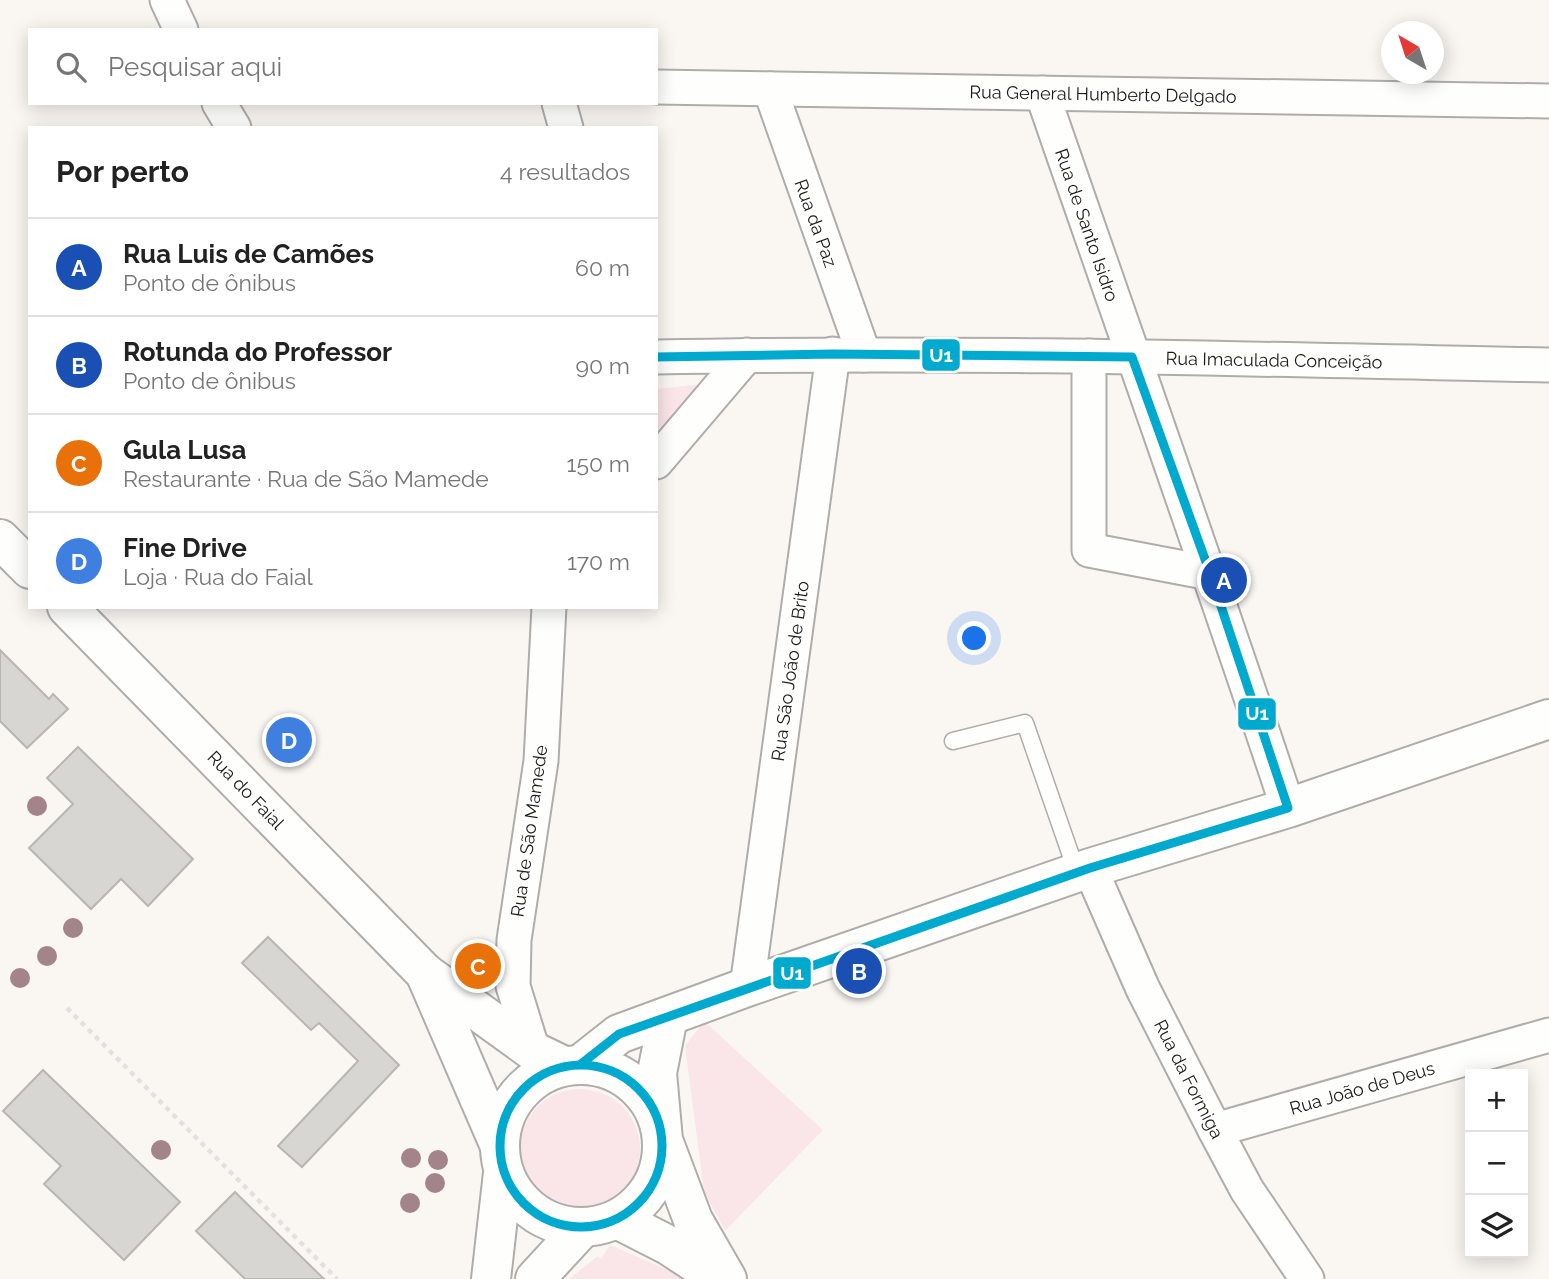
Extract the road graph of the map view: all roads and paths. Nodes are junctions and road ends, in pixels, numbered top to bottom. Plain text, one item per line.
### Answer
1 (167, 0) edge
2 (180, 28) edge
3 (658, 87) edge
4 (769, 89) junction
5 (1042, 93) junction
6 (1549, 101) edge
7 (560, 105) edge
8 (565, 126) edge
9 (747, 355) junction
10 (849, 355) junction
11 (1089, 356) junction
12 (658, 357) edge
13 (1132, 357) junction
14 (1549, 365) edge
15 (658, 460) edge
16 (0, 539) edge
17 (28, 567) edge
18 (1210, 573) junction
19 (69, 609) edge
20 (549, 609) edge
21 (1549, 719) edge
22 (953, 741) dead end
23 (1288, 808) junction
24 (1084, 871) junction
25 (425, 973) junction
26 (747, 987) junction
27 (67, 1008) dead end
28 (668, 1017) junction
29 (1549, 1034) edge
30 (559, 1060) junction
31 (1215, 1130) junction
32 (663, 1140) junction
33 (501, 1159) junction
34 (619, 1220) junction
35 (582, 1228) junction
36 (337, 1279) edge
37 (491, 1279) edge
38 (535, 1279) edge
39 (720, 1279) edge
40 (727, 1279) edge
41 (1307, 1279) edge

1 - 2 street
3 - 4 street, Rua General Humberto Delgado
4 - 5 street, Rua General Humberto Delgado
4 - 10 street, Rua da Paz
5 - 6 street, Rua General Humberto Delgado
5 - 13 street, Rua de Santo Isidro
7 - 8 street
9 - 10 street, Rua Imaculada Conceição
9 - 12 street, Rua Imaculada Conceição
9 - 15 street
10 - 11 street, Rua Imaculada Conceição
10 - 26 street, Rua São João de Brito
11 - 13 street, Rua Imaculada Conceição
11 - 18 street
13 - 14 street, Rua Imaculada Conceição
13 - 18 street, Rua de Santo Isidro
16 - 17 main road
18 - 23 street, Rua de Santo Isidro
19 - 25 main road, Rua do Faial
20 - 30 street, Rua de São Mamede
21 - 23 main road
22 - 24 lane
23 - 24 main road
24 - 26 main road
24 - 31 street, Rua da Formiga
25 - 30 main road
25 - 33 main road
26 - 28 main road
27 - 36 path
28 - 30 main road
28 - 32 main road
29 - 31 street, Rua João de Deus
30 - 32 main road
30 - 33 main road
31 - 41 street, Rua da Formiga
32 - 34 main road
32 - 40 main road
33 - 35 main road
33 - 37 main road
34 - 35 main road
34 - 39 main road
35 - 38 main road

